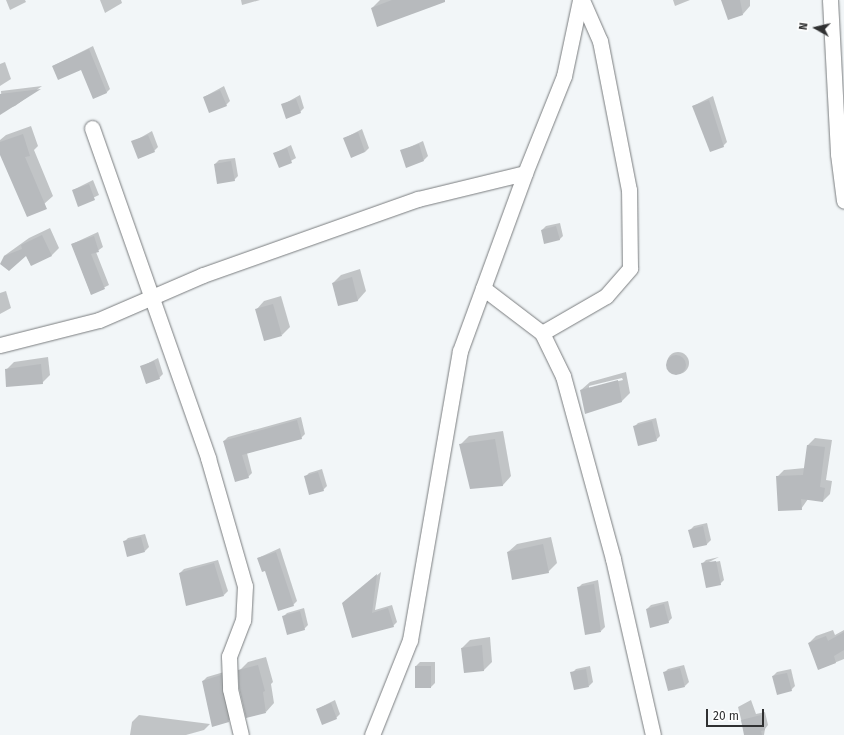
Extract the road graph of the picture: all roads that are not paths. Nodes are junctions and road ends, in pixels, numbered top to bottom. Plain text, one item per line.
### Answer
1 (581, 0) edge
2 (830, 0) edge
3 (92, 128) dead end
4 (525, 173) junction
5 (844, 201) edge
6 (483, 288) junction
7 (151, 298) junction
8 (542, 333) junction
9 (0, 345) edge
10 (241, 735) edge
11 (372, 735) edge
12 (652, 735) edge

1 - 4 street
1 - 8 street
2 - 5 street
3 - 7 street
4 - 6 street
4 - 7 street
6 - 8 street
6 - 11 street
7 - 9 street
7 - 10 street
8 - 12 street

